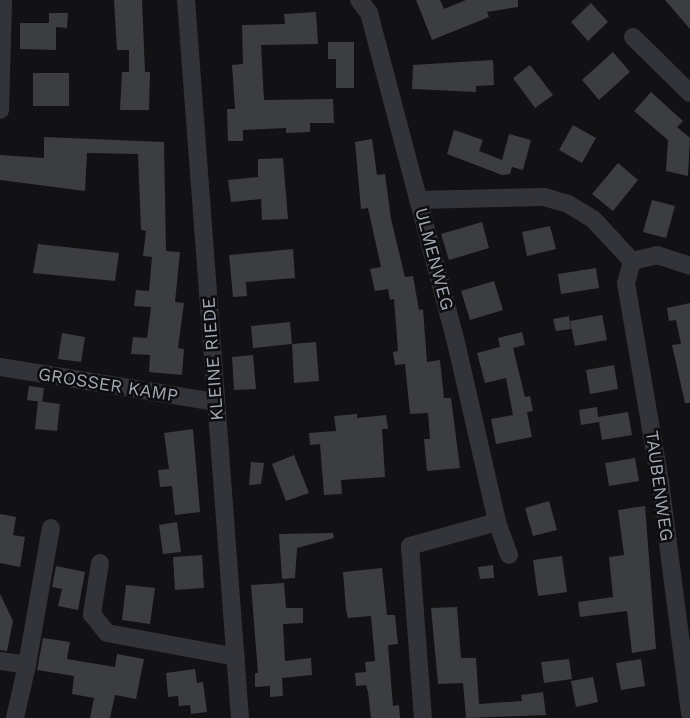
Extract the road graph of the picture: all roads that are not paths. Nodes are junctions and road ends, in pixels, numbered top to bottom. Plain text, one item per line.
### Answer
1 (3, 0) edge
2 (186, 0) edge
3 (359, 0) edge
4 (633, 37) dead end
5 (690, 93) edge
6 (0, 110) edge
7 (418, 200) junction
8 (632, 261) junction
9 (690, 266) edge
10 (0, 367) edge
11 (216, 402) junction
12 (497, 522) junction
13 (51, 528) dead end
14 (509, 555) dead end
15 (100, 563) dead end
16 (236, 657) junction
17 (0, 661) edge
18 (27, 665) junction
19 (690, 713) edge
20 (15, 718) edge
21 (240, 718) edge
22 (423, 718) edge

1 - 6 street
2 - 11 street, KLEINE RIEDE
3 - 7 street, ULMENWEG
4 - 5 street
7 - 8 street
7 - 12 street, ULMENWEG
8 - 9 street
8 - 19 street, TAUBENWEG
10 - 11 street, GROSSER KAMP
11 - 16 street, KLEINE RIEDE
12 - 14 street, ULMENWEG
12 - 22 street
13 - 18 street
15 - 16 street
16 - 21 street, KLEINE RIEDE
17 - 18 street
18 - 20 street

